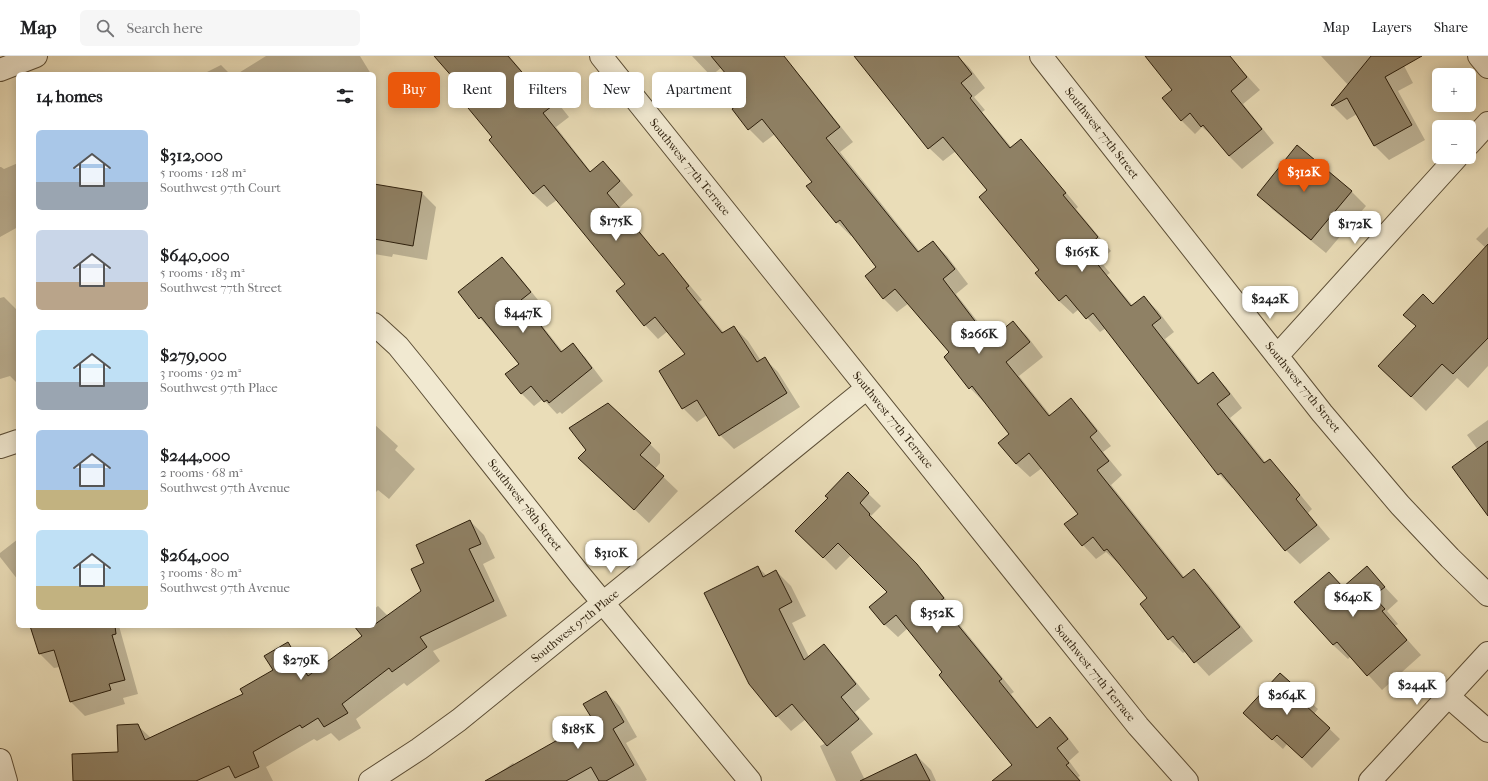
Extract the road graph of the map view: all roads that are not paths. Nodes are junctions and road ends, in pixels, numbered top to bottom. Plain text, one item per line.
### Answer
1 (36, 56) edge
2 (601, 56) edge
3 (1041, 56) edge
4 (1479, 56) edge
5 (1488, 67) edge
6 (0, 70) edge
7 (1488, 123) edge
8 (1476, 136) edge
9 (1451, 164) edge
10 (376, 326) edge
11 (1277, 356) junction
12 (867, 388) junction
13 (16, 442) edge
14 (0, 447) edge
15 (1488, 595) edge
16 (603, 603) junction
17 (1488, 653) edge
18 (1448, 697) junction
19 (1488, 731) edge
20 (0, 760) edge
21 (6, 781) edge
22 (370, 781) edge
23 (750, 781) edge
24 (1187, 781) edge
25 (1370, 781) edge

1 - 6 street
2 - 12 street, Southwest 77th Terrace
3 - 11 street, Southwest 77th Street
4 - 5 street
7 - 8 street
9 - 11 street
10 - 16 street, Southwest 78th Street
11 - 15 street, Southwest 77th Street
12 - 16 street, Southwest 97th Place
12 - 24 street, Southwest 77th Terrace
13 - 14 street
16 - 22 street, Southwest 97th Place
16 - 23 street, Southwest 78th Street
17 - 18 street
18 - 19 street
18 - 25 street
20 - 21 street

